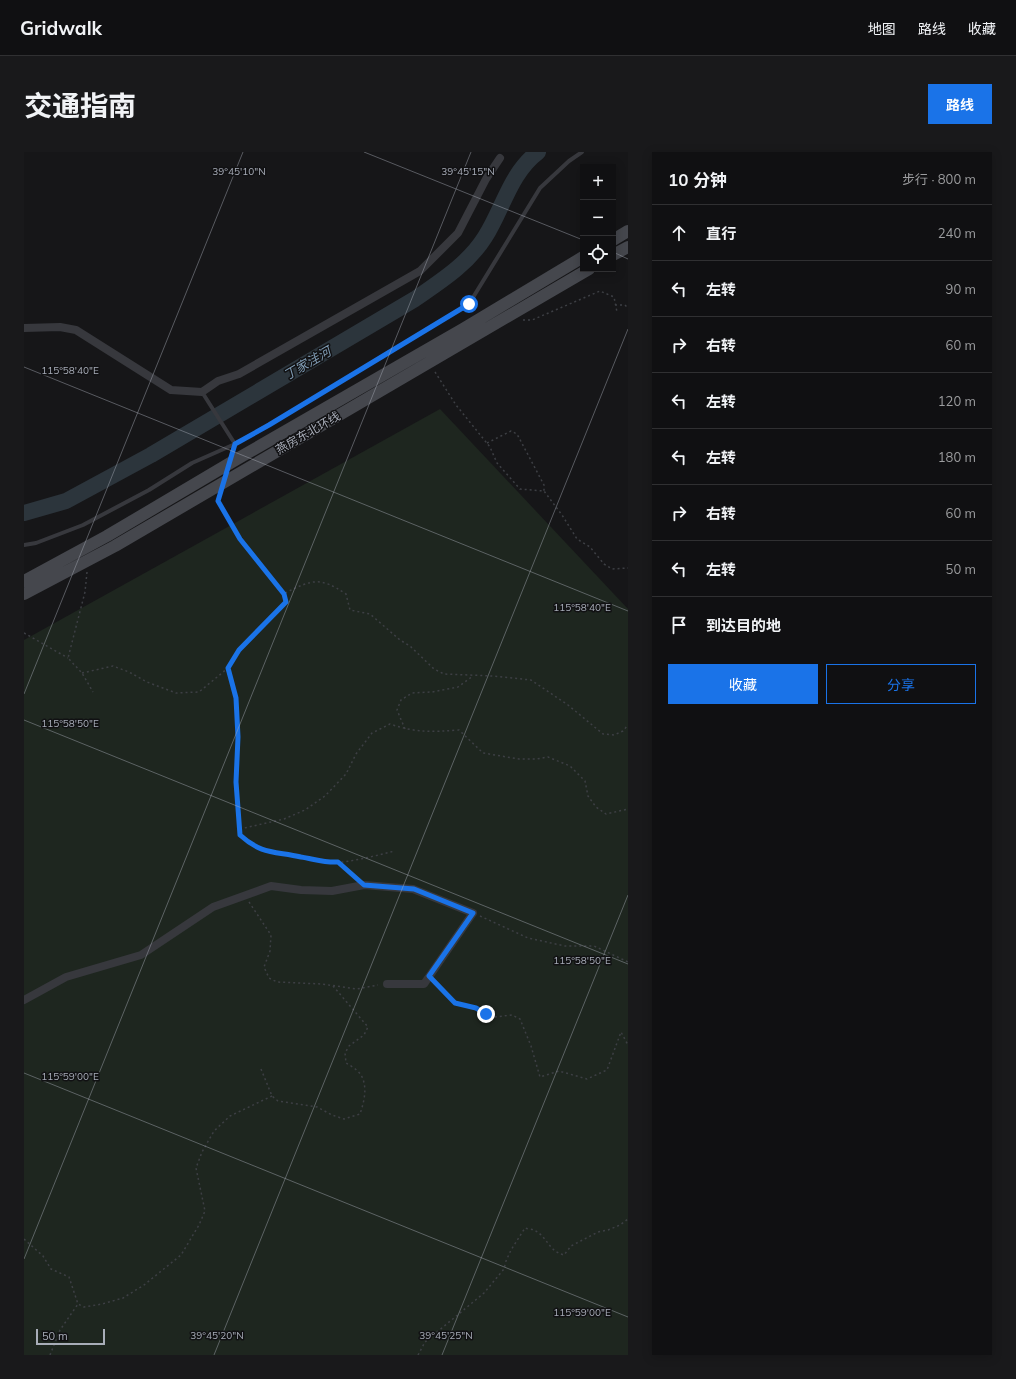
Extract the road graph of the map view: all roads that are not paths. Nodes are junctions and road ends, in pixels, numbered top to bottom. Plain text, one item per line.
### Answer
1 (582, 152) edge
2 (500, 158) dead end
3 (628, 231) edge
4 (616, 238) edge
5 (628, 247) edge
6 (616, 253) edge
7 (580, 259) edge
8 (584, 272) edge
9 (24, 328) edge
10 (202, 392) junction
11 (235, 444) junction
12 (24, 545) edge
13 (24, 581) edge
14 (24, 594) edge
15 (388, 984) road end
16 (24, 1000) edge

1 - 11 lane
2 - 10 street
3 - 4 main road
5 - 6 main road
7 - 13 main road, 燕房东北环线, bridge
8 - 14 main road, 燕房东北环线, bridge
9 - 10 street
10 - 11 lane
11 - 12 lane
15 - 16 street

